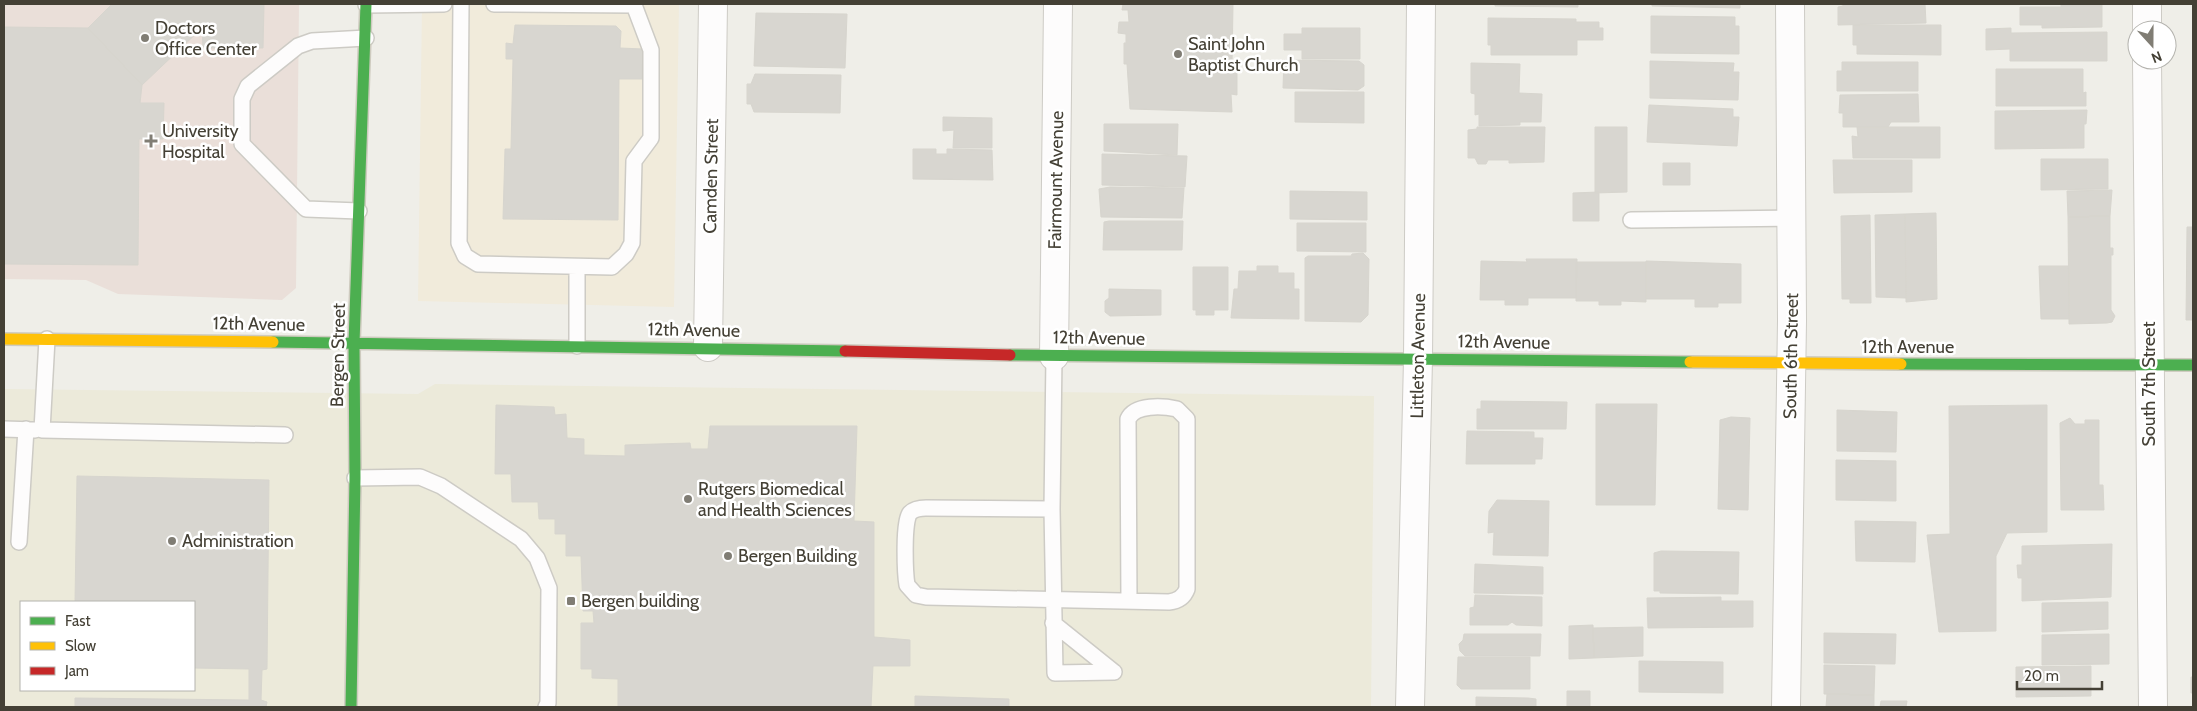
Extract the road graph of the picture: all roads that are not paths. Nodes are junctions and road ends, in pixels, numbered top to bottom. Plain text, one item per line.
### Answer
1 (366, 4) edge
2 (444, 4) edge
3 (461, 4) edge
4 (494, 4) edge
5 (634, 4) edge
6 (713, 4) edge
7 (1058, 4) edge
8 (1421, 4) edge
9 (1790, 4) edge
10 (2147, 4) edge
11 (2147, 20) edge
12 (366, 38) junction
13 (2147, 70) edge
14 (359, 211) junction
15 (1790, 218) junction
16 (1631, 220) dead end
17 (577, 267) junction
18 (4, 339) edge
19 (47, 339) junction
20 (354, 343) junction
21 (577, 346) junction
22 (708, 348) junction
23 (1054, 356) junction
24 (1418, 359) junction
25 (1790, 363) junction
26 (2149, 365) junction
27 (2193, 365) edge
28 (4, 429) edge
29 (26, 430) junction
30 (44, 430) junction
31 (285, 435) dead end
32 (355, 478) junction
33 (1052, 509) junction
34 (19, 542) dead end
35 (1053, 599) junction
36 (1130, 601) junction
37 (1053, 623) junction
38 (351, 707) edge
39 (546, 707) edge
40 (1410, 707) edge
41 (1786, 707) edge
42 (2153, 707) edge

1 - 2 lane
1 - 12 street, Bergen Street
3 - 17 lane
4 - 5 lane
5 - 17 lane
6 - 22 street, Camden Street
7 - 23 street, Fairmount Avenue
8 - 24 street, Littleton Avenue
9 - 15 street, South 6th Street
10 - 11 street
12 - 14 street, Bergen Street
12 - 14 lane
13 - 26 street, South 7th Street
14 - 20 street, Bergen Street
15 - 16 lane
15 - 25 street, South 6th Street
17 - 21 lane
18 - 19 street, 12th Avenue
19 - 20 street, 12th Avenue
19 - 30 lane
20 - 21 street, 12th Avenue
20 - 32 street, Bergen Street
21 - 22 street, 12th Avenue
22 - 23 street, 12th Avenue
23 - 24 street, 12th Avenue
23 - 33 lane
24 - 25 street, 12th Avenue
24 - 40 street, Littleton Avenue
25 - 26 street, 12th Avenue
25 - 41 street, South 6th Street
26 - 27 street, 12th Avenue
26 - 42 street, South 7th Street
28 - 29 lane
29 - 30 lane
29 - 34 lane
30 - 31 lane
32 - 38 street, Bergen Street
32 - 39 lane
33 - 35 lane
33 - 35 lane
35 - 36 lane
35 - 37 lane
36 - 36 lane
37 - 37 lane

